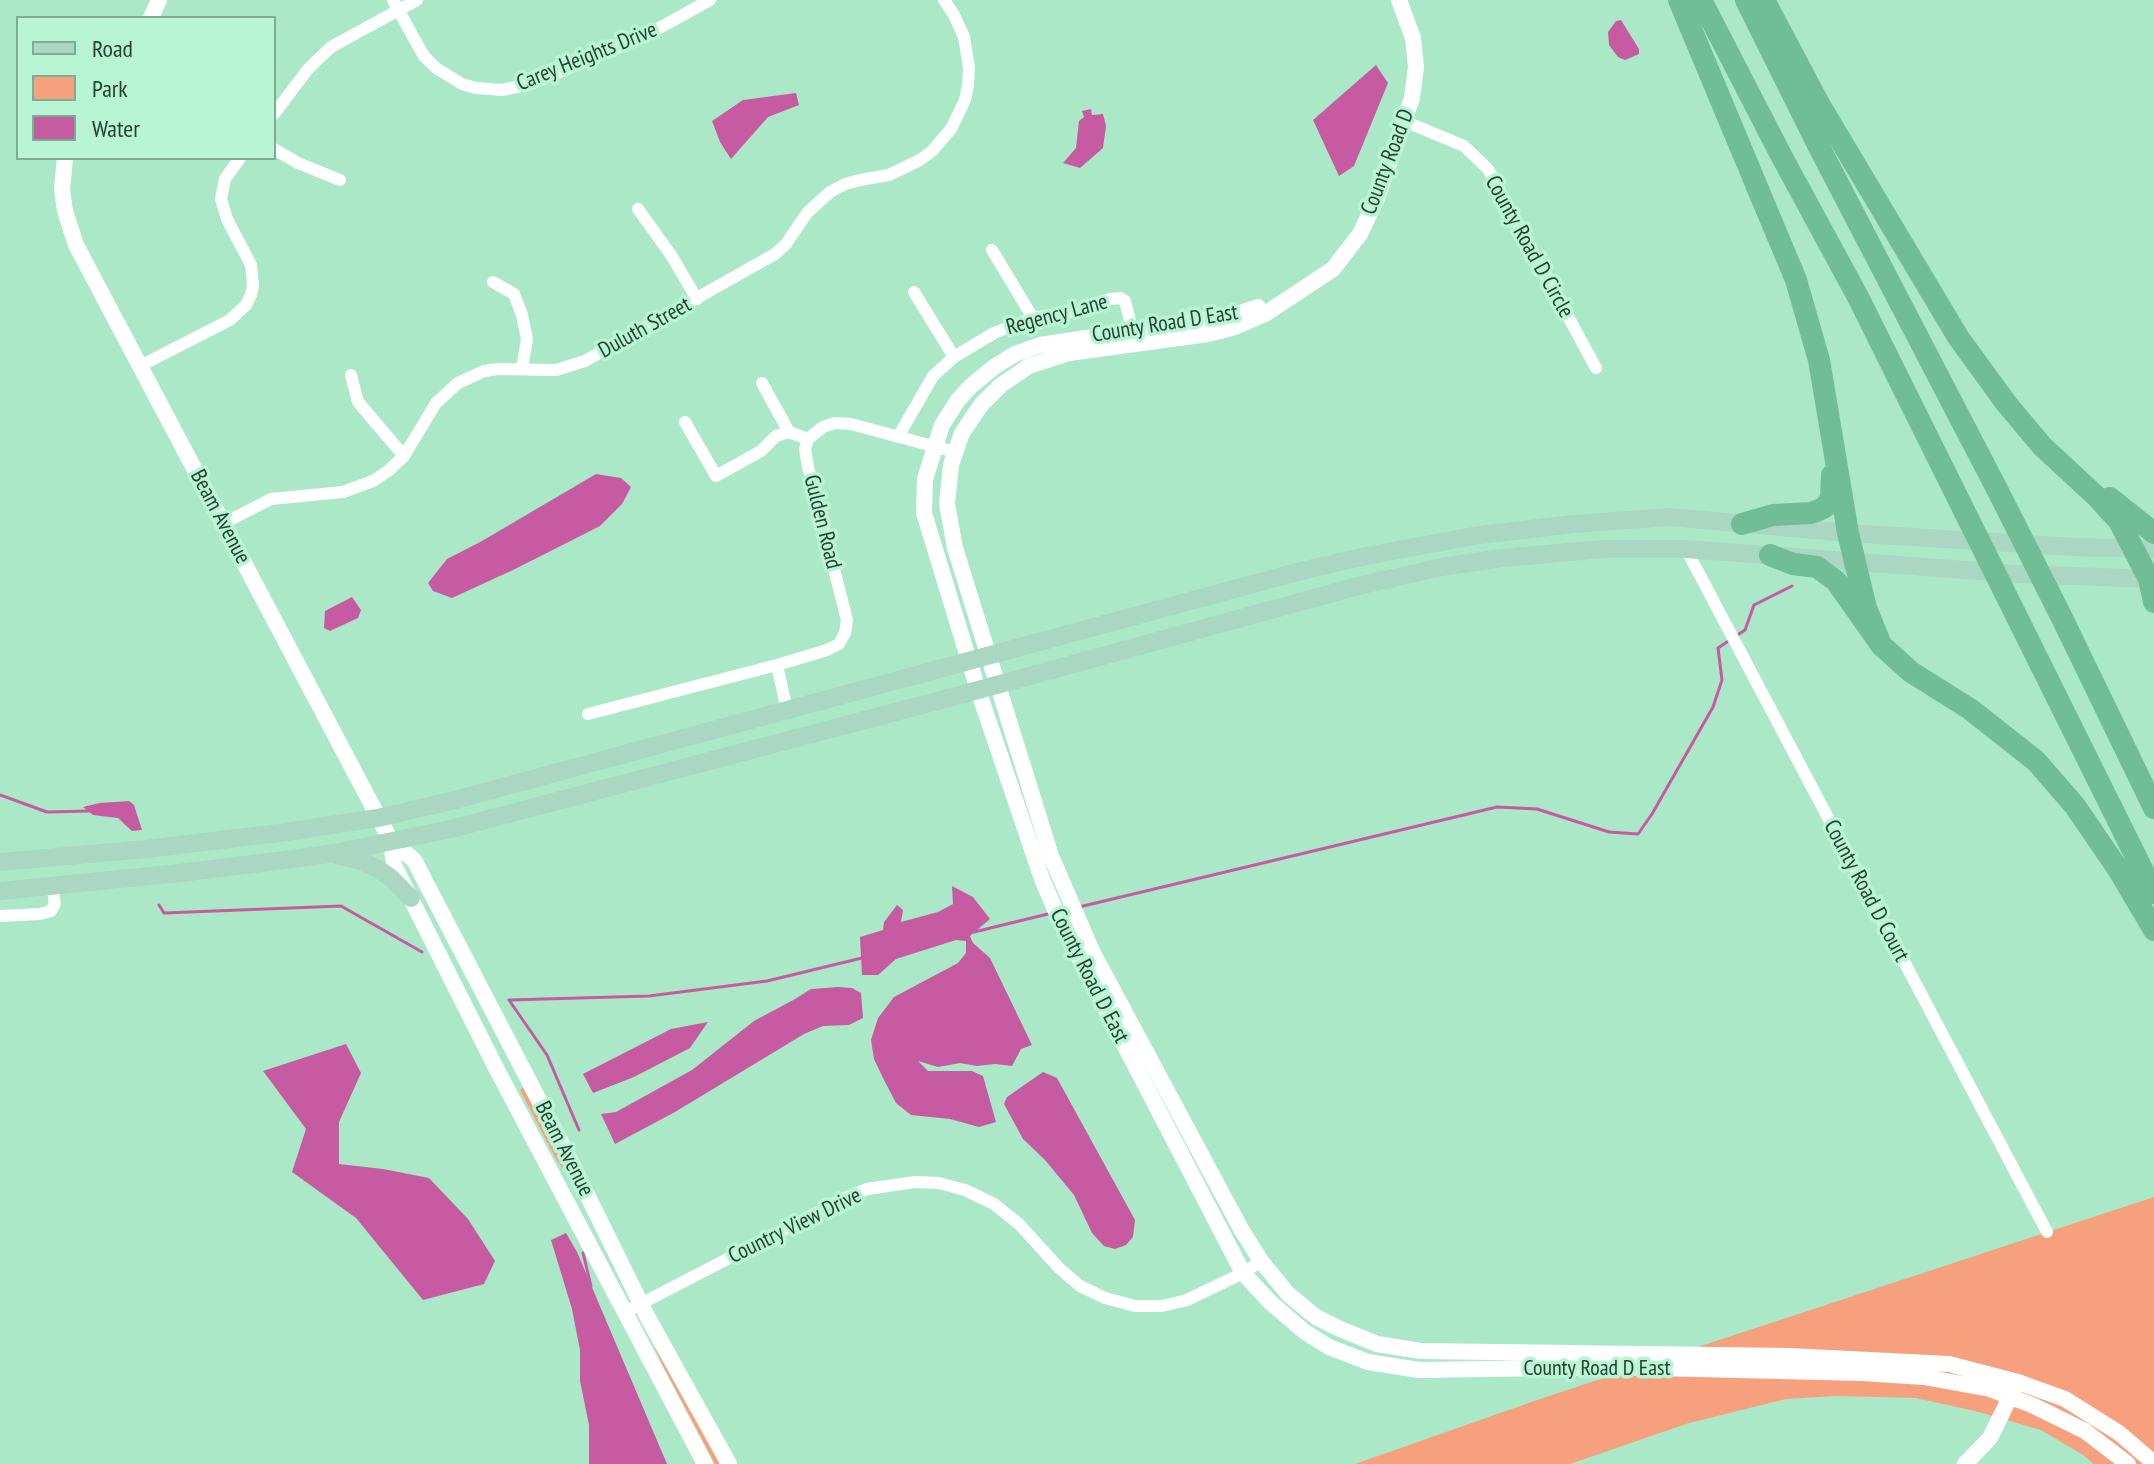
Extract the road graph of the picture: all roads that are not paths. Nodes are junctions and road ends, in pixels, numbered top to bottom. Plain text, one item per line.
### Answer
1 (417, 0) edge
2 (710, 0) edge
3 (944, 0) edge
4 (1399, 0) edge
5 (1679, 0) edge
6 (1701, 0) edge
7 (1746, 0) edge
8 (1764, 0) edge
9 (396, 5) edge
10 (276, 111) edge
11 (1404, 121) junction
12 (276, 150) edge
13 (65, 160) edge
14 (239, 160) edge
15 (340, 180) dead end
16 (638, 209) dead end
17 (992, 250) dead end
18 (493, 282) dead end
19 (914, 292) dead end
20 (1293, 294) joint
21 (697, 299) junction
22 (1033, 318) junction
23 (1134, 337) junction
24 (954, 357) junction
25 (140, 366) junction
26 (1596, 368) dead end
27 (522, 369) junction
28 (351, 375) dead end
29 (762, 383) dead end
30 (2006, 403) junction
31 (685, 422) dead end
32 (1830, 426) junction
33 (789, 432) junction
34 (898, 437) junction
35 (808, 439) junction
36 (935, 446) junction
37 (955, 452) junction
38 (404, 456) junction
39 (224, 523) junction
40 (1742, 524) junction
41 (1848, 533) junction
42 (2154, 533) edge
43 (1686, 549) junction
44 (2143, 549) edge
45 (1770, 555) junction
46 (1856, 562) junction
47 (2152, 579) edge
48 (2154, 602) edge
49 (1881, 645) junction
50 (989, 655) junction
51 (969, 660) junction
52 (777, 665) junction
53 (998, 684) junction
54 (978, 690) junction
55 (787, 710) junction
56 (588, 714) dead end
57 (2154, 808) edge
58 (378, 818) junction
59 (391, 841) junction
60 (329, 854) junction
61 (0, 862) edge
62 (52, 886) junction
63 (0, 891) edge
64 (2154, 893) edge
65 (411, 898) junction
66 (0, 916) edge
67 (2154, 930) edge
68 (2047, 1232) dead end
69 (1261, 1261) junction
70 (1243, 1273) junction
71 (641, 1304) junction
72 (625, 1312) junction
73 (2014, 1389) junction
74 (2154, 1463) edge
75 (705, 1464) edge
76 (729, 1464) edge
77 (1965, 1464) edge
78 (2128, 1464) edge

1 - 9 street
2 - 9 street, Carey Heights Drive
3 - 21 street, Duluth Street
4 - 11 street, County Road D
5 - 32 highway
6 - 64 highway
7 - 57 highway
8 - 30 highway
9 - 10 street
11 - 20 street, County Road D
11 - 26 street, County Road D Circle
12 - 15 street
13 - 25 street, Beam Avenue
14 - 25 street
16 - 21 street
17 - 22 street
18 - 27 street
19 - 24 street
20 - 23 street, County Road D East
21 - 27 street, Duluth Street
22 - 23 street, Regency Lane
22 - 24 street, Regency Lane
23 - 36 street, County Road D East
23 - 37 street, County Road D East
24 - 34 street, Regency Lane
25 - 39 street, Beam Avenue
27 - 38 street, Duluth Street
28 - 38 street
29 - 33 street
30 - 42 highway
30 - 44 highway
31 - 33 street
32 - 40 highway
32 - 41 highway
33 - 35 street
34 - 35 street
34 - 36 street
35 - 52 street, Gulden Road
36 - 37 street
36 - 51 street, County Road D East
37 - 50 street, County Road D East
38 - 39 street, Duluth Street
39 - 58 street, Beam Avenue
40 - 41 main road
40 - 50 main road
41 - 44 main road
41 - 46 highway
43 - 45 main road
43 - 53 main road
43 - 68 street, County Road D Court
44 - 47 highway
45 - 46 main road
45 - 49 highway
46 - 47 main road
46 - 49 highway
47 - 48 highway
49 - 67 highway
50 - 51 main road
50 - 53 street, County Road D East
51 - 54 street, County Road D East
51 - 55 main road
52 - 55 street
52 - 56 street, Gulden Road
53 - 54 main road
53 - 69 street, County Road D East
54 - 59 main road
54 - 70 street, County Road D East
55 - 58 main road
58 - 59 street, Beam Avenue
58 - 61 main road
59 - 60 main road
59 - 65 street, Beam Avenue
59 - 71 street, Beam Avenue
60 - 62 main road
60 - 65 main road
62 - 63 main road
62 - 66 street
65 - 72 street, Beam Avenue
69 - 70 street, Country View Drive
69 - 73 street, County Road D East
70 - 71 street, Country View Drive
70 - 73 street, County Road D East
71 - 72 street, Country View Drive
71 - 76 street, Beam Avenue
72 - 75 street, Beam Avenue
73 - 74 street, County Road D East
73 - 77 street
73 - 78 street, County Road D East

